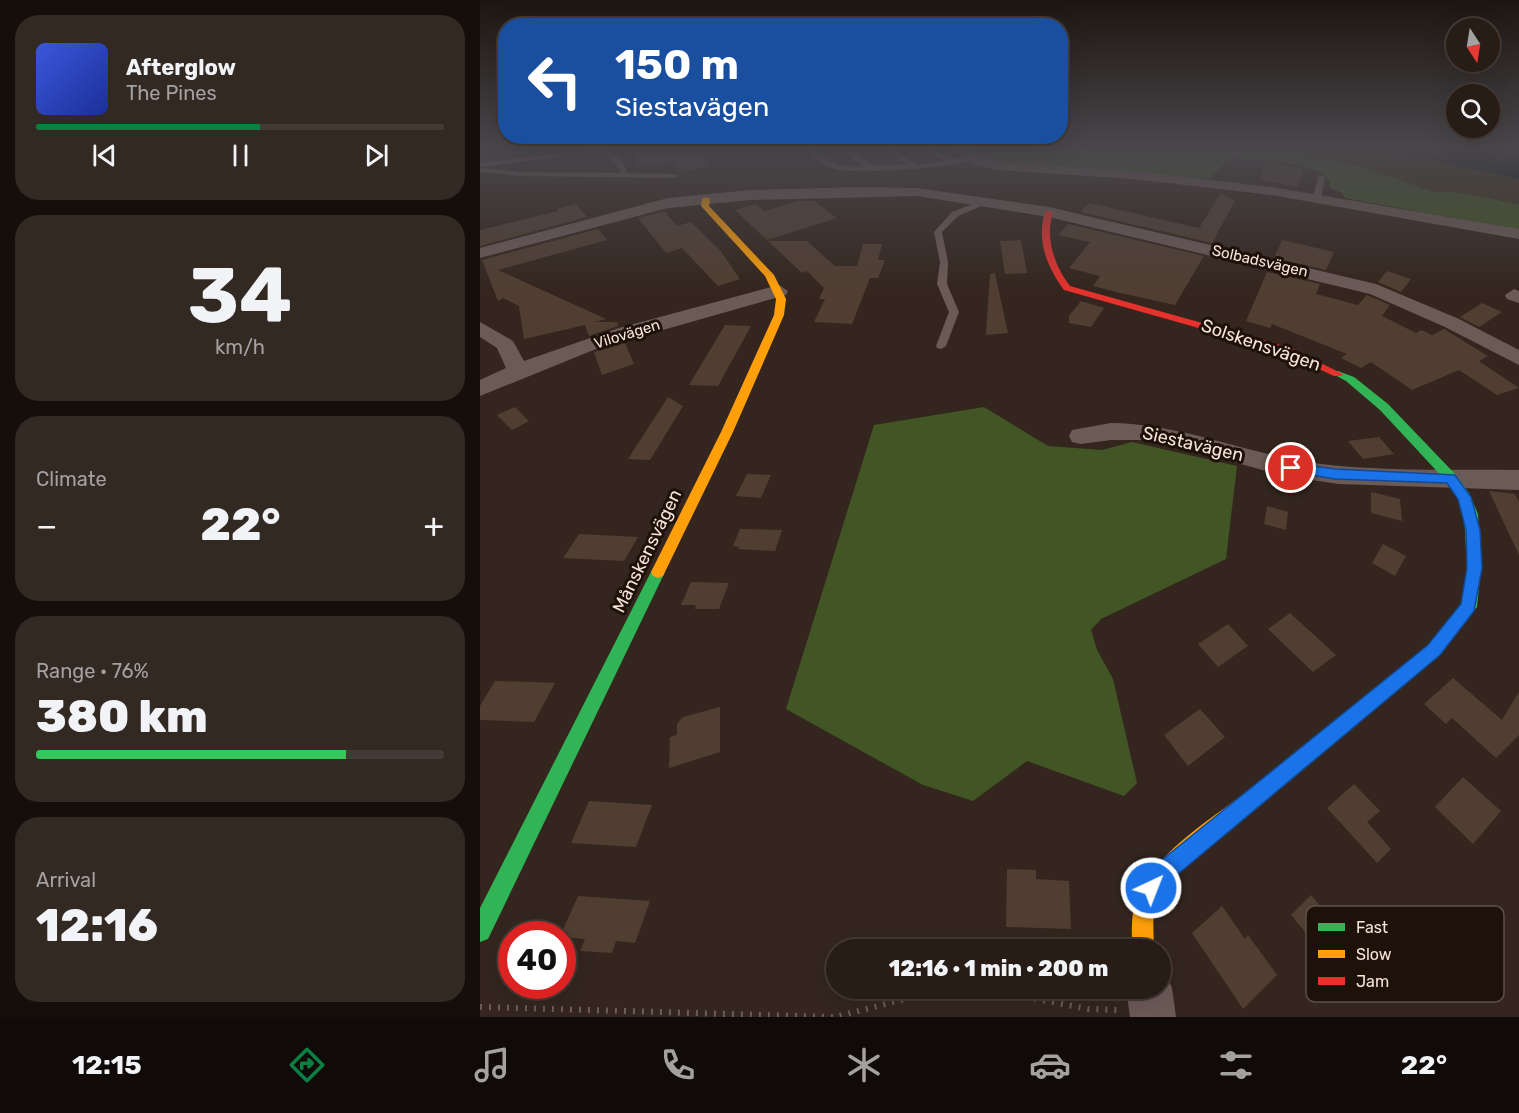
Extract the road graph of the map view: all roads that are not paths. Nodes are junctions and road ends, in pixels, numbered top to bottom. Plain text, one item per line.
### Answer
1 (787, 194) edge
2 (936, 194) edge
3 (1292, 194) edge
4 (1318, 194) edge
5 (944, 195) junction
6 (1317, 198) junction
7 (706, 199) junction
8 (989, 201) junction
9 (1049, 212) junction
10 (955, 214) junction
11 (1519, 234) edge
12 (480, 253) edge
13 (779, 291) junction
14 (480, 328) edge
15 (941, 345) dead end
16 (1519, 358) edge
17 (518, 370) junction
18 (480, 389) edge
19 (1081, 436) dead end
20 (1451, 478) junction
21 (1519, 480) edge
22 (480, 931) edge
23 (1143, 939) edge

1 - 7 street, Solbadsvägen
2 - 5 street, Solbadsvägen
3 - 6 street
4 - 6 lane
5 - 8 street, Solbadsvägen
5 - 10 lane
6 - 11 street
7 - 12 street, Solbadsvägen
7 - 13 street
8 - 9 street, Solbadsvägen
8 - 10 lane
9 - 16 street, Solbadsvägen
9 - 20 street, Solskensvägen
10 - 15 lane
13 - 17 street, Vilovägen
13 - 22 street, Månskensvägen
14 - 17 street
17 - 18 street, Vilovägen
19 - 20 street, Siestavägen
20 - 21 street, Siestavägen
20 - 23 street, Solskensvägen

